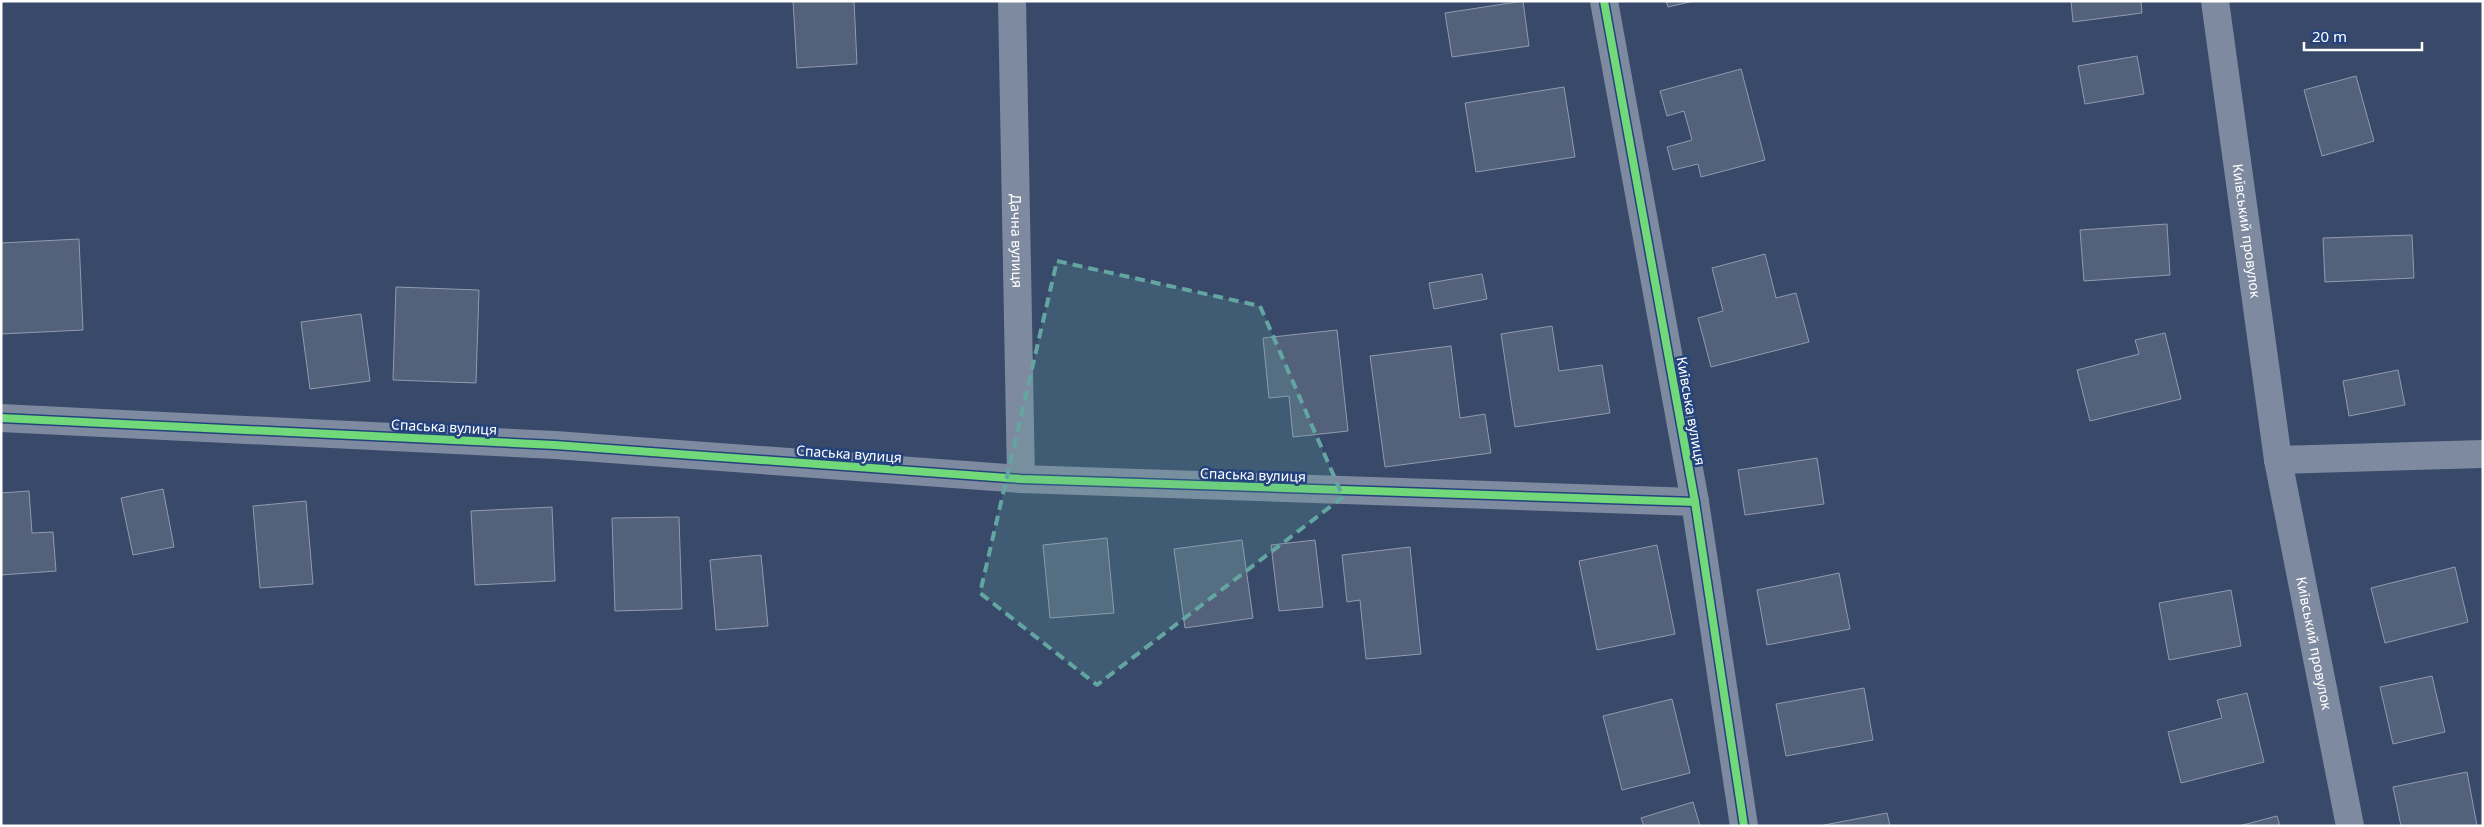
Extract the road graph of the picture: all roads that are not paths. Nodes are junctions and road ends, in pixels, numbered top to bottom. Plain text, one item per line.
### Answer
1 (1012, 1) edge
2 (1604, 1) edge
3 (2215, 1) edge
4 (1, 418) edge
5 (2483, 454) edge
6 (2278, 460) junction
7 (1021, 480) junction
8 (1695, 502) junction
9 (1744, 826) edge
10 (2350, 826) edge

1 - 7 street, Дачна вулиця
2 - 8 street, Київська вулиця
3 - 6 street, Київський провулок
4 - 7 street, Спаська вулиця
5 - 6 street
6 - 10 street, Київський провулок
7 - 8 street, Спаська вулиця
8 - 9 street, Київська вулиця

